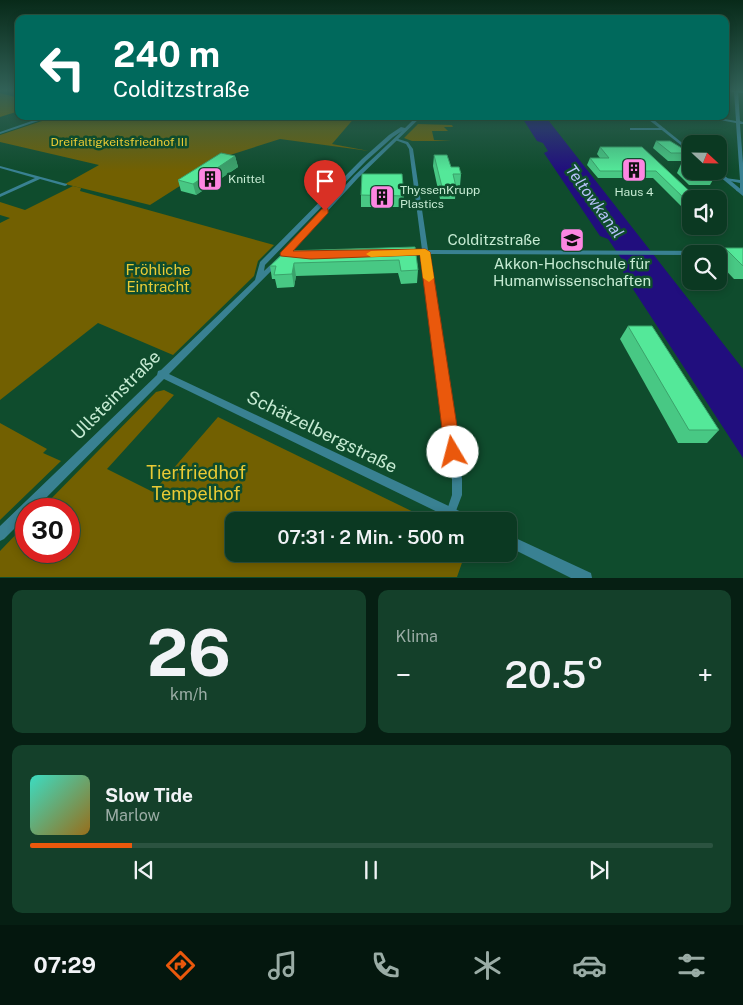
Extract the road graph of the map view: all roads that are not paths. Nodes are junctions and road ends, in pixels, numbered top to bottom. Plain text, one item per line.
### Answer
1 (39, 120) edge
2 (416, 120) edge
3 (651, 120) edge
4 (723, 120) edge
5 (741, 123) edge
6 (411, 125) junction
7 (631, 129) dead end
8 (663, 129) junction
9 (0, 133) edge
10 (389, 138) junction
11 (396, 139) junction
12 (682, 145) edge
13 (368, 157) junction
14 (376, 158) junction
15 (0, 167) edge
16 (39, 178) junction
17 (726, 180) edge
18 (728, 180) edge
19 (742, 182) edge
20 (65, 185) dead end
21 (741, 192) edge
22 (0, 196) edge
23 (290, 236) junction
24 (300, 238) junction
25 (275, 251) junction
26 (425, 252) junction
27 (403, 253) edge
28 (743, 253) edge
29 (289, 255) junction
30 (258, 280) junction
31 (161, 374) junction
32 (449, 512) edge
33 (451, 512) edge
34 (0, 535) edge
35 (517, 545) edge
36 (586, 578) edge

1 - 9 street
2 - 6 street, Ullsteinstraße
3 - 8 street
4 - 5 street
5 - 19 street
6 - 10 street, Ullsteinstraße
6 - 11 street, Ullsteinstraße
7 - 8 street
8 - 12 street
10 - 11 street
10 - 13 street, Ullsteinstraße
11 - 14 street, Ullsteinstraße
11 - 26 street
13 - 14 street
13 - 23 street, Ullsteinstraße
14 - 24 street, Ullsteinstraße
15 - 16 street
16 - 20 street
16 - 22 street
17 - 21 street
18 - 19 street
19 - 21 street
23 - 24 street
23 - 25 street, Ullsteinstraße
24 - 29 street, Ullsteinstraße
25 - 29 street
25 - 30 street, Ullsteinstraße
26 - 27 street, Colditzstraße
26 - 28 street, Colditzstraße
26 - 33 street
29 - 30 street, Ullsteinstraße
30 - 31 street, Ullsteinstraße
31 - 32 street, Schätzelbergstraße
31 - 34 street, Ullsteinstraße
35 - 36 street

